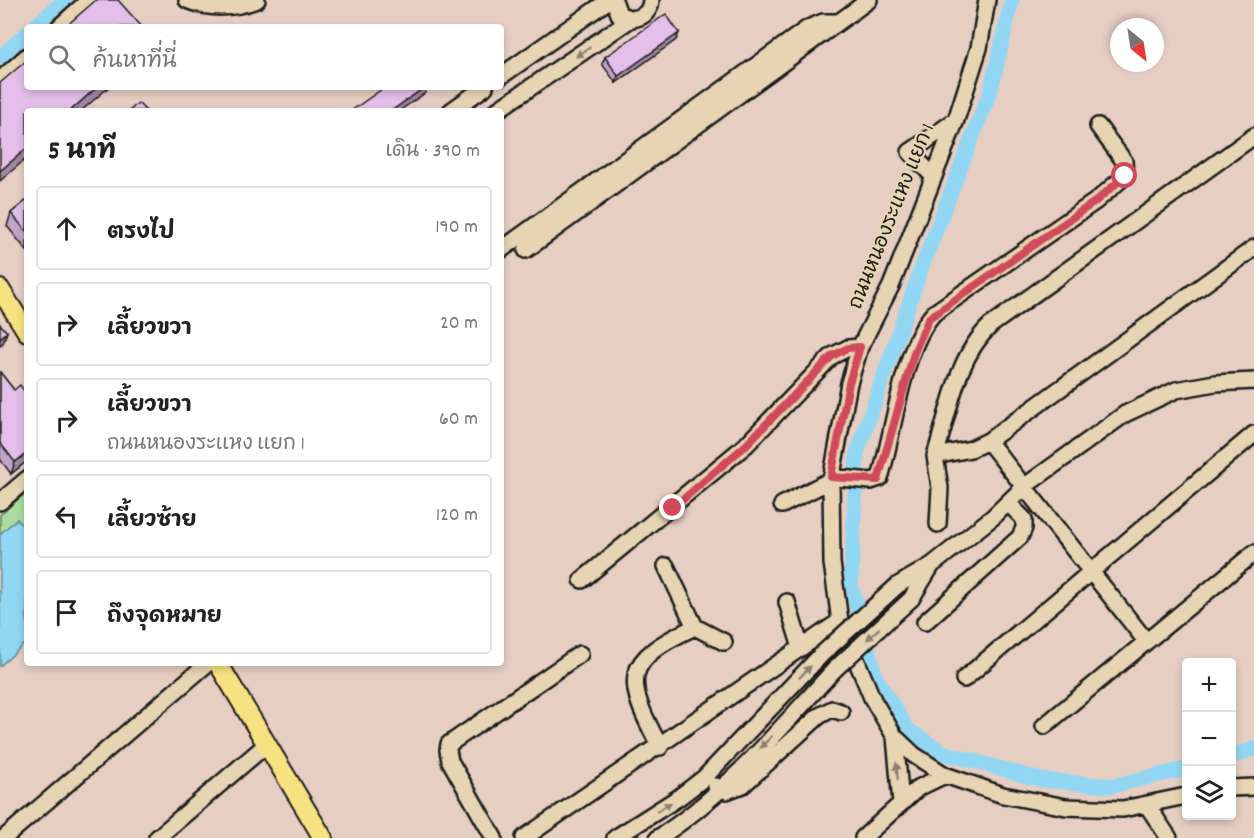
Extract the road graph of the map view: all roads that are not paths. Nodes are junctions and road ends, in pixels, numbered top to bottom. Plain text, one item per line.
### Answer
1 (89, 0) edge
2 (187, 0) edge
3 (257, 0) edge
4 (609, 0) edge
5 (614, 0) edge
6 (869, 0) edge
7 (987, 0) edge
8 (654, 2) edge
9 (631, 19) junction
10 (839, 21) junction
11 (62, 24) edge
12 (24, 59) edge
13 (504, 74) edge
14 (0, 80) edge
15 (481, 90) edge
16 (455, 108) edge
17 (500, 108) edge
18 (956, 120) junction
19 (1098, 126) dead end
20 (1254, 136) edge
21 (933, 176) junction
22 (504, 248) edge
23 (1254, 248) edge
24 (526, 250) dead end
25 (0, 289) edge
26 (24, 327) edge
27 (860, 347) junction
28 (1254, 381) edge
29 (1254, 434) edge
30 (988, 441) junction
31 (935, 456) junction
32 (831, 479) junction
33 (24, 481) edge
34 (1025, 486) junction
35 (0, 501) edge
36 (1008, 502) junction
37 (782, 505) dead end
38 (938, 524) dead end
39 (1254, 553) edge
40 (932, 565) junction
41 (666, 566) dead end
42 (1092, 571) junction
43 (582, 580) dead end
44 (787, 602) dead end
45 (840, 621) junction
46 (925, 622) dead end
47 (695, 627) junction
48 (1146, 641) junction
49 (724, 642) dead end
50 (801, 648) junction
51 (580, 654) dead end
52 (205, 666) edge
53 (220, 666) edge
54 (964, 679) dead end
55 (841, 712) dead end
56 (1044, 726) dead end
57 (895, 737) junction
58 (267, 744) junction
59 (660, 747) junction
60 (945, 775) junction
61 (704, 778) junction
62 (1254, 787) edge
63 (1236, 788) edge
64 (721, 789) junction
65 (1182, 797) edge
66 (901, 803) junction
67 (1147, 805) junction
68 (4, 838) edge
69 (157, 838) edge
70 (323, 838) edge
71 (494, 838) edge
72 (524, 838) edge
73 (615, 838) edge
74 (658, 838) edge
75 (863, 838) edge
76 (1169, 838) edge

1 - 11 street
2 - 3 street
4 - 13 street
5 - 9 street
6 - 10 street
7 - 18 street, ถนนหนองระแหง แยก 1
8 - 9 street
9 -> 17 street
10 - 22 street
10 - 24 street
12 - 14 street
15 - 16 street
18 - 21 street, ถนนหนองระแหง แยก 1
18 - 21 street
19 - 32 street
20 - 31 street
21 - 27 street, ถนนหนองระแหง แยก 1
23 - 30 street
25 - 26 main road
27 - 32 street, ถนนหนองระแหง แยก 1
27 - 43 street
28 - 34 street
29 - 42 street
30 - 31 street
30 - 34 street
31 - 38 street
32 - 37 street
32 - 45 street, ถนนหนองระแหง แยก 1
33 - 35 street
34 - 36 street
34 - 42 street
36 - 40 street
36 - 46 street
39 - 48 street
61 -> 40 street, bridge
40 -> 64 street, bridge
41 - 47 street
42 - 48 street
42 - 54 street
44 - 50 street
45 - 50 street
45 - 57 street, ถนนหนองระแหง แยก 1
47 - 49 street
47 - 59 street
48 - 56 street
50 - 59 street
51 - 71 street
52 - 68 street
53 - 58 main road
55 - 64 street
57 - 60 street, ถนนหนองระแหง แยก 1
66 -> 57 street
58 - 69 street
58 - 70 main road
59 - 72 street
60 - 66 street
60 - 67 street, ถนนหนองระแหง แยก 1
61 - 64 street
73 -> 61 street
62 - 63 street
64 - 74 street
65 - 67 street, ถนนหนองระแหง แยก 1
66 - 75 street
67 - 76 street

